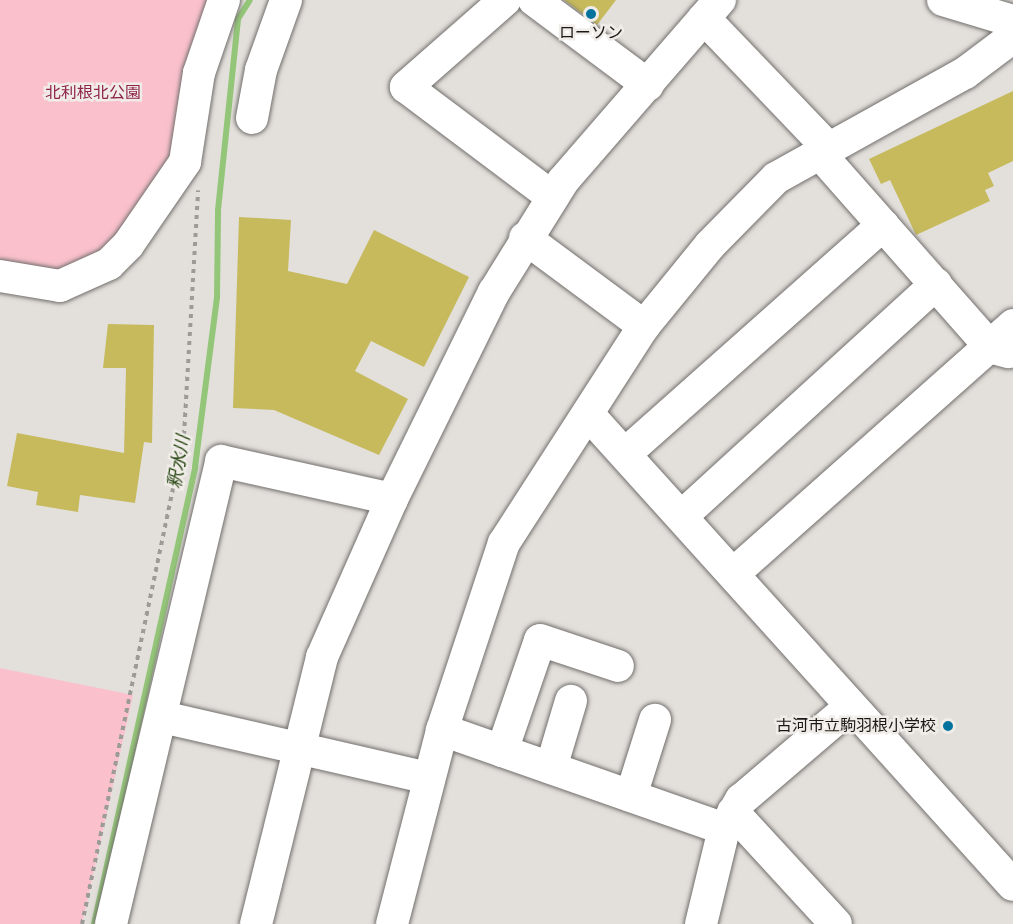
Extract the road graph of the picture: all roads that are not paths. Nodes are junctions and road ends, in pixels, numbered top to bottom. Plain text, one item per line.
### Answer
1 (224, 0) edge
2 (286, 0) edge
3 (505, 0) edge
4 (534, 0) edge
5 (943, 0) edge
6 (712, 9) edge
7 (1013, 21) edge
8 (1013, 37) edge
9 (648, 85) junction
10 (252, 118) dead end
11 (826, 152) junction
12 (551, 196) junction
13 (883, 225) junction
14 (525, 238) junction
15 (0, 276) edge
16 (936, 284) junction
17 (1013, 325) edge
18 (644, 326) junction
19 (1001, 350) edge
20 (588, 414) junction
21 (625, 454) junction
22 (392, 499) junction
23 (682, 516) junction
24 (733, 574) junction
25 (618, 666) dead end
26 (572, 701) dead end
27 (850, 706) junction
28 (162, 717) junction
29 (655, 720) dead end
30 (442, 730) junction
31 (297, 747) junction
32 (502, 751) junction
33 (551, 768) junction
34 (428, 778) junction
35 (631, 796) junction
36 (729, 821) junction
37 (1013, 885) edge
38 (111, 924) edge
39 (256, 924) edge
40 (392, 924) edge
41 (701, 924) edge
42 (836, 924) edge

1 - 15 street
2 - 10 street
3 - 12 street
4 - 9 street
5 - 7 street
6 - 9 street
6 - 11 street
8 - 11 street
9 - 12 street
11 - 13 street
11 - 18 street
12 - 14 street
13 - 16 street
13 - 21 street
14 - 18 street
14 - 22 street
16 - 19 street
16 - 23 street
17 - 19 street
18 - 20 street
19 - 24 street
20 - 21 street
20 - 30 street
21 - 23 street
22 - 28 street
22 - 31 street
23 - 24 street
24 - 27 street
25 - 32 street
26 - 33 street
27 - 36 street
27 - 37 street
28 - 31 street
28 - 38 street
29 - 35 street
30 - 32 street
30 - 34 street
31 - 34 street
31 - 39 street
32 - 33 street
33 - 35 street
34 - 40 street
35 - 36 street
36 - 41 street
36 - 42 street

